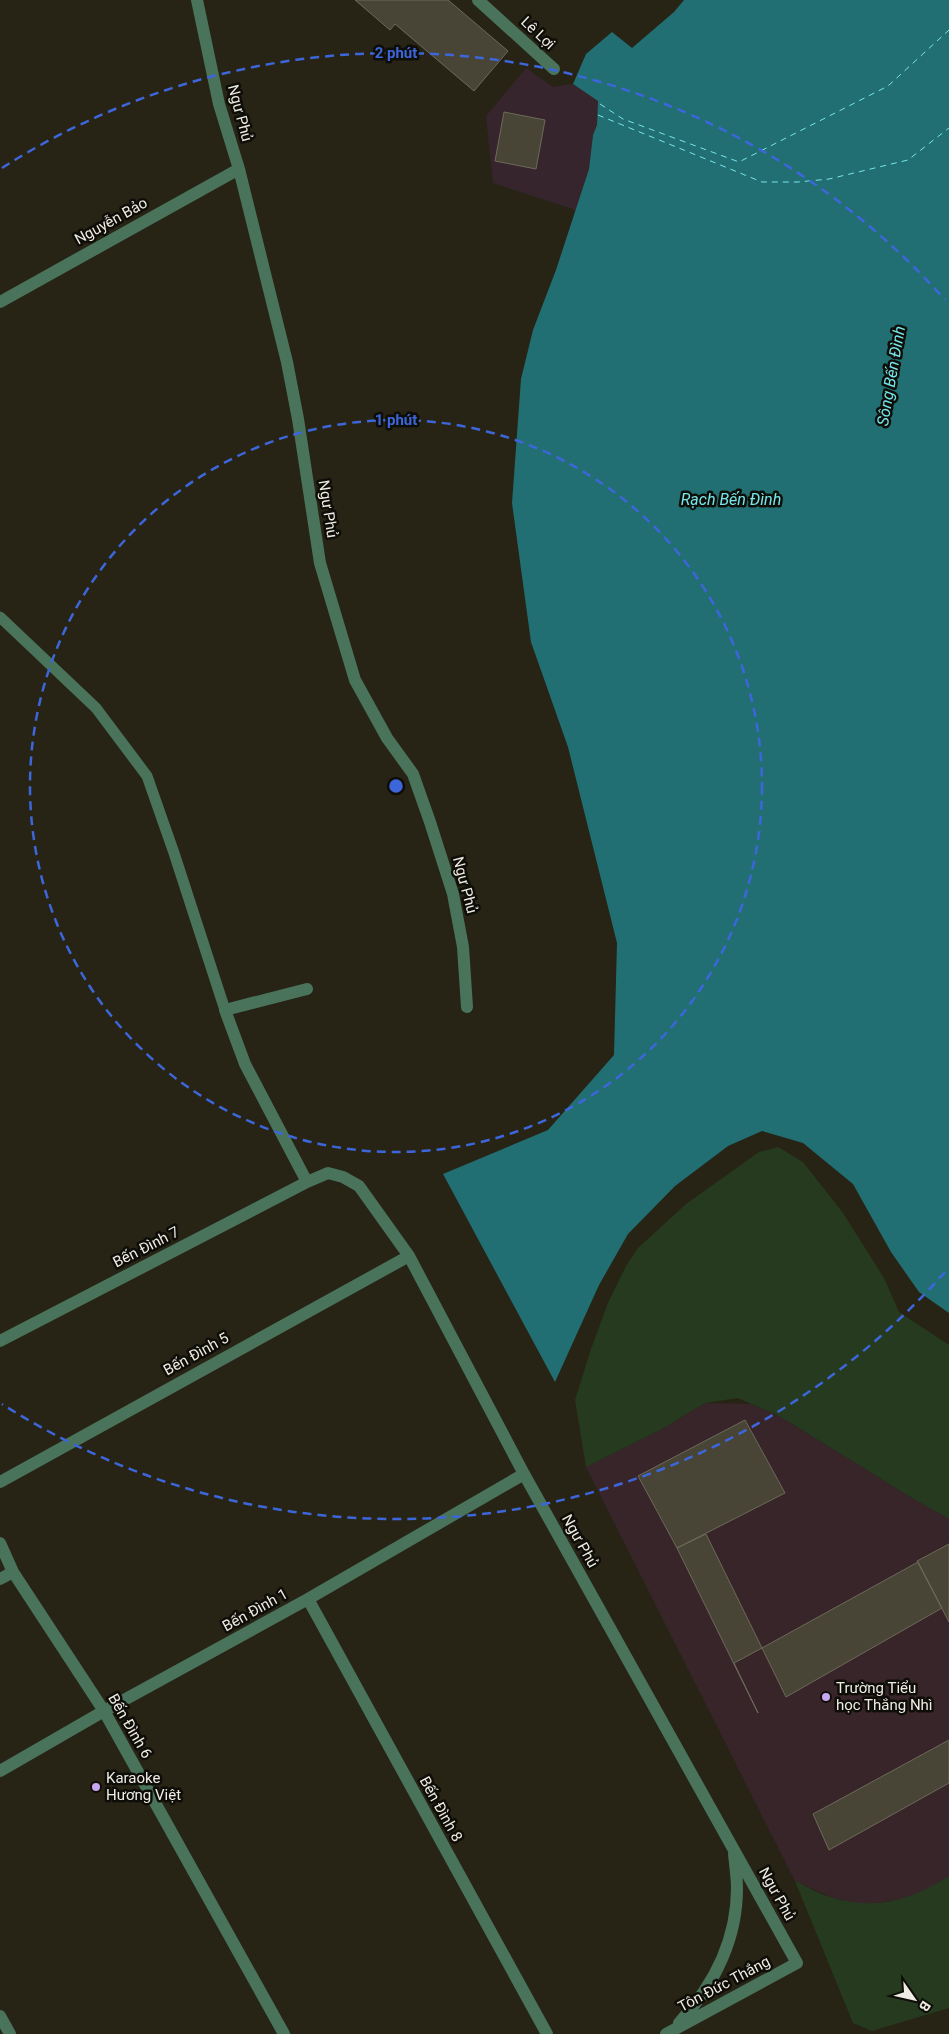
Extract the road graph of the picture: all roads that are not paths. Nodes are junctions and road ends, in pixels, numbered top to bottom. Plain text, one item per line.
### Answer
1 (197, 0) edge
2 (478, 0) edge
3 (554, 70) dead end
4 (239, 169) junction
5 (0, 302) edge
6 (0, 616) edge
7 (307, 989) dead end
8 (467, 1007) dead end
9 (225, 1010) junction
10 (307, 1182) junction
11 (409, 1256) junction
12 (0, 1341) edge
13 (524, 1474) junction
14 (0, 1482) edge
15 (0, 1544) edge
16 (13, 1572) junction
17 (0, 1579) edge
18 (308, 1600) junction
19 (104, 1711) junction
20 (0, 1771) edge
21 (734, 1850) junction
22 (797, 1963) joint
23 (0, 2016) edge
24 (669, 2032) edge
25 (10, 2034) edge
26 (284, 2034) edge
27 (547, 2034) edge

1 - 4 street, Ngư Phủ
2 - 3 street, Lê Lợi
4 - 5 street, Nguyễn Bảo
4 - 8 street, Ngư Phủ
6 - 9 lane
7 - 9 street
9 - 10 street
10 - 11 street, Ngư Phủ
10 - 12 street, Bến Đình 7
11 - 13 street, Ngư Phủ
11 - 14 street, Bến Đình 5
13 - 18 street, Bến Đình 1
13 - 21 street, Ngư Phủ
15 - 16 street, Bến Đình 6
16 - 17 street
16 - 19 street, Bến Đình 6
18 - 19 street, Bến Đình 1
18 - 27 street, Bến Đình 8
19 - 20 street, Bến Đình 1
19 - 26 street, Bến Đình 6
21 - 22 street, Ngư Phủ
21 - 24 street
22 - 24 street, Tôn Đức Thắng
23 - 25 street

